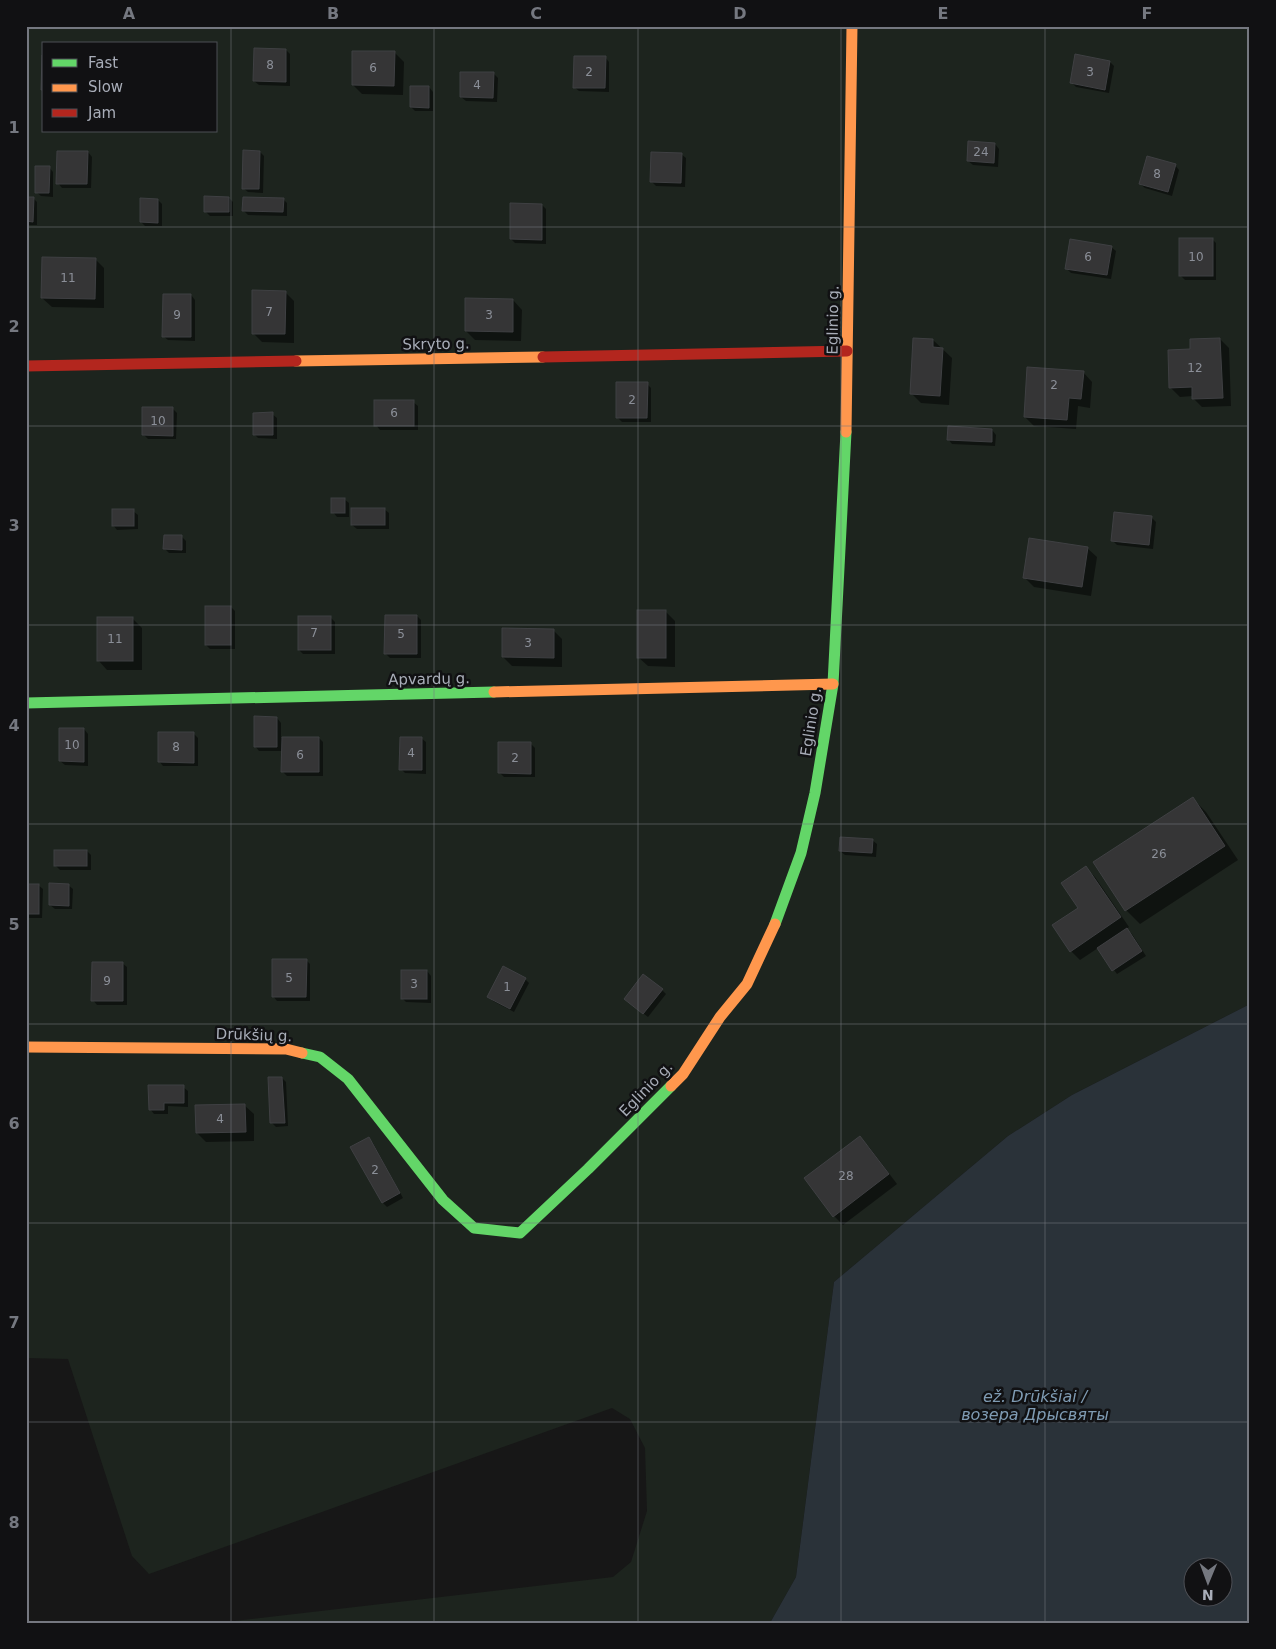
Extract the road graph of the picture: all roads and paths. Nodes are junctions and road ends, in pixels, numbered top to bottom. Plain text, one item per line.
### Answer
1 (852, 26) edge
2 (847, 352) junction
3 (26, 366) edge
4 (833, 684) junction
5 (26, 703) edge
6 (26, 1047) edge
7 (443, 1200) joint

1 - 2 street, Eglinio g.
2 - 3 street, Skryto g.
2 - 4 street, Eglinio g.
4 - 5 street, Apvardų g.
4 - 7 street, Eglinio g.
6 - 7 street, Drūkšių g.

